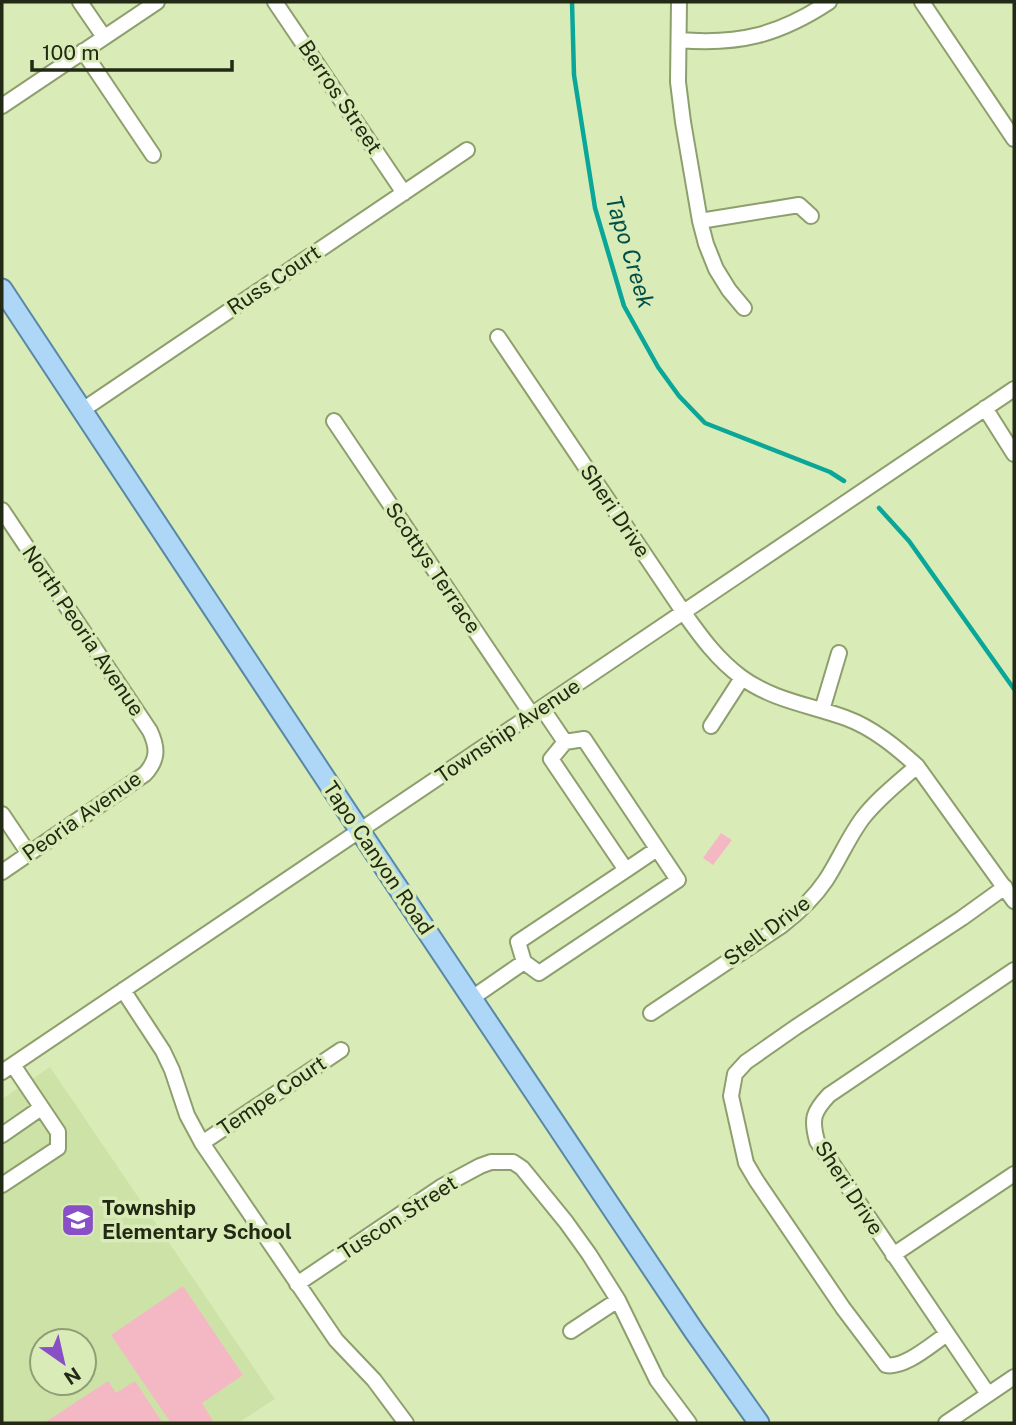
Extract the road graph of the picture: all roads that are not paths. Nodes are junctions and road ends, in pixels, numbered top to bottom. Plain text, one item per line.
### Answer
1 (80, 2) edge
2 (156, 2) edge
3 (275, 2) edge
4 (679, 2) edge
5 (829, 2) edge
6 (922, 2) edge
7 (104, 37) junction
8 (679, 40) junction
9 (83, 51) junction
10 (2, 106) edge
11 (1014, 139) edge
12 (467, 150) dead end
13 (153, 155) dead end
14 (404, 193) junction
15 (811, 216) dead end
16 (700, 221) junction
17 (2, 289) edge
18 (744, 309) dead end
19 (498, 337) dead end
20 (1014, 389) edge
21 (985, 408) junction
22 (81, 411) junction
23 (334, 421) dead end
24 (1014, 454) edge
25 (2, 510) edge
26 (684, 613) junction
27 (839, 653) dead end
28 (742, 678) junction
29 (822, 710) junction
30 (537, 712) junction
31 (711, 726) dead end
32 (565, 742) junction
33 (156, 755) joint
34 (917, 766) junction
35 (2, 814) edge
36 (360, 831) junction
37 (657, 849) junction
38 (29, 854) junction
39 (626, 870) junction
40 (2, 872) edge
41 (1005, 887) junction
42 (1014, 901) edge
43 (524, 962) junction
44 (1014, 970) edge
45 (123, 990) junction
46 (472, 998) junction
47 (651, 1013) dead end
48 (341, 1050) dead end
49 (7, 1069) edge
50 (41, 1108) junction
51 (2, 1135) edge
52 (202, 1143) junction
53 (1014, 1174) edge
54 (2, 1185) edge
55 (893, 1255) junction
56 (297, 1284) junction
57 (618, 1300) junction
58 (571, 1331) dead end
59 (947, 1334) junction
60 (1012, 1383) edge
61 (988, 1394) junction
62 (406, 1423) edge
63 (689, 1423) edge
64 (759, 1423) edge
65 (946, 1423) edge

1 - 7 street
2 - 7 street
3 - 14 street, Berros Street
4 - 8 street
5 - 8 street
6 - 11 street
7 - 9 street
8 - 16 street
9 - 10 street
9 - 13 street
12 - 14 street, Russ Court
14 - 22 street, Russ Court
15 - 16 street
16 - 18 street
17 - 22 main road, Tapo Canyon Road
19 - 26 street, Sheri Drive
20 - 21 street, Township Avenue
21 - 24 street
21 - 26 street, Township Avenue
22 - 36 main road, Tapo Canyon Road
23 - 30 street, Scottys Terrace
25 - 33 street, North Peoria Avenue
26 - 28 street, Sheri Drive
26 - 30 street, Township Avenue
27 - 29 street
28 - 29 street, Sheri Drive
28 - 31 street
29 - 34 street, Sheri Drive
30 - 32 street, Scottys Terrace
30 - 36 street, Township Avenue
32 - 37 street
32 - 39 street
33 - 38 street, Peoria Avenue
34 - 41 street, Sheri Drive
34 - 47 street, Stell Drive
35 - 38 street
36 - 45 street, Township Avenue
36 - 46 main road, Tapo Canyon Road
37 - 39 street
37 - 43 street
38 - 40 street, Peoria Avenue
39 - 43 street
41 - 42 street, Sheri Drive
41 - 59 street
43 - 46 street
44 - 55 street, Sheri Drive
45 - 49 street, Township Avenue
45 - 52 street
46 - 64 main road, Tapo Canyon Road
48 - 52 street, Tempe Court
49 - 50 street
50 - 51 street
50 - 54 street
52 - 56 street
53 - 55 street
55 - 59 street, Sheri Drive
56 - 57 street, Tuscon Street
56 - 62 street
57 - 58 street
57 - 63 street
59 - 61 street, Sheri Drive
60 - 61 street
61 - 65 street

